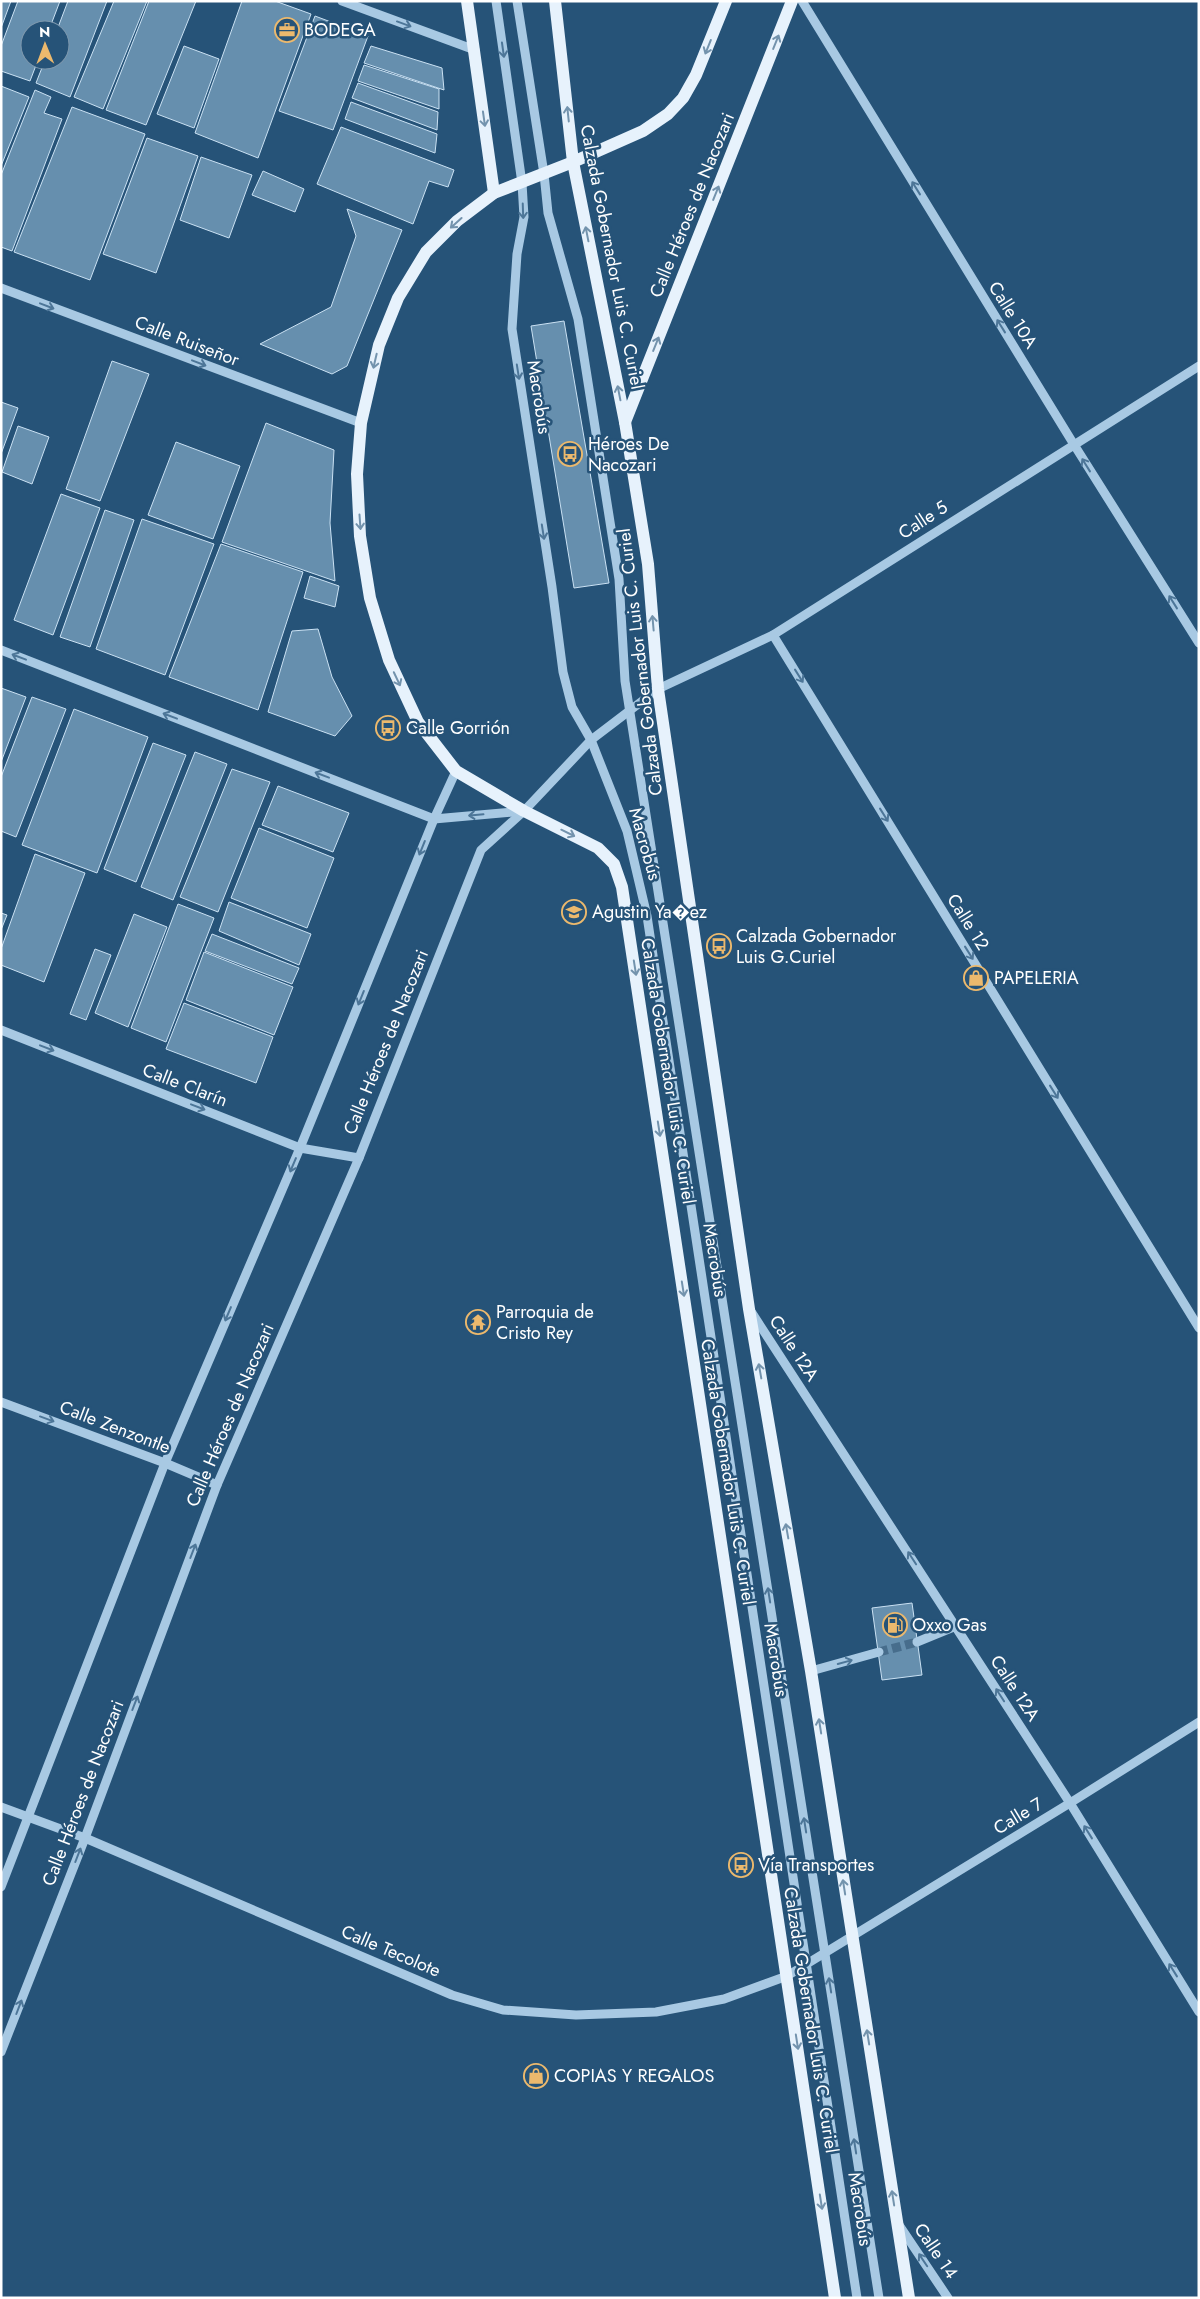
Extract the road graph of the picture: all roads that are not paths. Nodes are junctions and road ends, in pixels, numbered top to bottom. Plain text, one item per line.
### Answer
1 (342, 1) edge
2 (467, 1) edge
3 (496, 1) edge
4 (517, 1) edge
5 (555, 1) edge
6 (726, 1) edge
7 (792, 1) edge
8 (802, 1) edge
9 (474, 50) junction
10 (573, 162) junction
11 (544, 174) junction
12 (522, 183) junction
13 (494, 193) junction
14 (1, 288) edge
15 (1199, 366) edge
16 (625, 422) junction
17 (361, 424) junction
18 (1073, 443) junction
19 (773, 635) junction
20 (1199, 644) edge
21 (1, 650) edge
22 (658, 689) junction
23 (630, 710) junction
24 (591, 740) junction
25 (456, 771) junction
26 (524, 811) junction
27 (434, 819) junction
28 (1, 1030) edge
29 (300, 1148) junction
30 (359, 1158) junction
31 (750, 1309) junction
32 (1199, 1328) edge
33 (1, 1402) edge
34 (165, 1463) junction
35 (217, 1485) junction
36 (956, 1626) junction
37 (917, 1642) tunnel mouth
38 (879, 1652) tunnel mouth
39 (811, 1671) junction
40 (1199, 1722) edge
41 (1070, 1803) junction
42 (1, 1807) edge
43 (29, 1818) junction
44 (85, 1838) junction
45 (1, 1887) edge
46 (851, 1935) junction
47 (825, 1952) junction
48 (806, 1965) junction
49 (787, 1976) junction
50 (1199, 2012) edge
51 (1, 2052) edge
52 (897, 2222) junction
53 (836, 2298) edge
54 (857, 2298) edge
55 (879, 2298) edge
56 (909, 2298) edge
57 (948, 2298) edge

1 -> 9 street
2 - 9 main road
3 -> 12 street, Macrobús
4 - 11 street, Macrobús
10 -> 5 main road, Calzada Gobernador Luis C. Curiel
6 -> 10 main road
16 -> 7 main road, Calle Héroes de Nacozari
18 -> 8 street, Calle 10A
9 -> 13 main road
10 - 11 main road, Calzada Gobernador Luis C. Curiel
16 -> 10 main road, Calzada Gobernador Luis C. Curiel
11 - 12 main road, Calzada Gobernador Luis C. Curiel
11 - 23 street, Macrobús
12 - 13 main road, Calzada Gobernador Luis C. Curiel
12 -> 24 street, Macrobús
13 -> 17 main road, Calzada Gobernador Luis C. Curiel
14 -> 17 street, Calle Ruiseñor
15 - 18 street, Calle 5
22 -> 16 main road, Calzada Gobernador Luis C. Curiel
17 -> 25 main road, Calzada Gobernador Luis C. Curiel
18 - 19 street, Calle 5
20 -> 18 street, Calle 10A
19 - 22 street, Calle 5
19 -> 32 street, Calle 12
27 -> 21 street
22 - 23 street, Calle 5
22 - 31 main road, Calzada Gobernador Luis C. Curiel
23 - 24 street, Calle 5
47 -> 23 street, Macrobús
24 - 26 street, Calle Héroes de Nacozari
24 - 48 street, Macrobús
25 - 26 main road, Calzada Gobernador Luis C. Curiel
25 - 27 street
26 -> 27 street
26 - 30 street, Calle Héroes de Nacozari
26 -> 49 main road, Calzada Gobernador Luis C. Curiel
27 -> 29 street
28 -> 29 street, Calle Clarín
29 - 30 street, Calle Clarín
29 -> 34 street
30 - 35 street, Calle Héroes de Nacozari
36 -> 31 street, Calle 12A
39 -> 31 main road, Calzada Gobernador Luis C. Curiel
33 -> 34 street, Calle Zenzontle
34 - 35 street, Calle Zenzontle
34 - 43 street
44 -> 35 street, Calle Héroes de Nacozari
36 - 37 street
41 -> 36 street, Calle 12A
39 -> 38 street
46 -> 39 main road, Calzada Gobernador Luis C. Curiel
40 - 41 street, Calle 7
41 - 46 street, Calle 7
50 -> 41 street, Calle 12A
42 - 43 street, Calle Tecolote
43 - 44 street, Calle Tecolote
43 - 45 street
44 - 49 street, Calle Tecolote
51 -> 44 street, Calle Héroes de Nacozari
46 - 47 street, Calle 7
52 -> 46 main road, Calzada Gobernador Luis C. Curiel
47 - 48 street, Calle Tecolote
55 -> 47 street, Macrobús
48 - 49 street, Calle Tecolote
48 - 54 street, Macrobús
49 -> 53 main road, Calzada Gobernador Luis C. Curiel
52 - 56 main road, Calzada Gobernador Luis C. Curiel
57 -> 52 street, Calle 14

